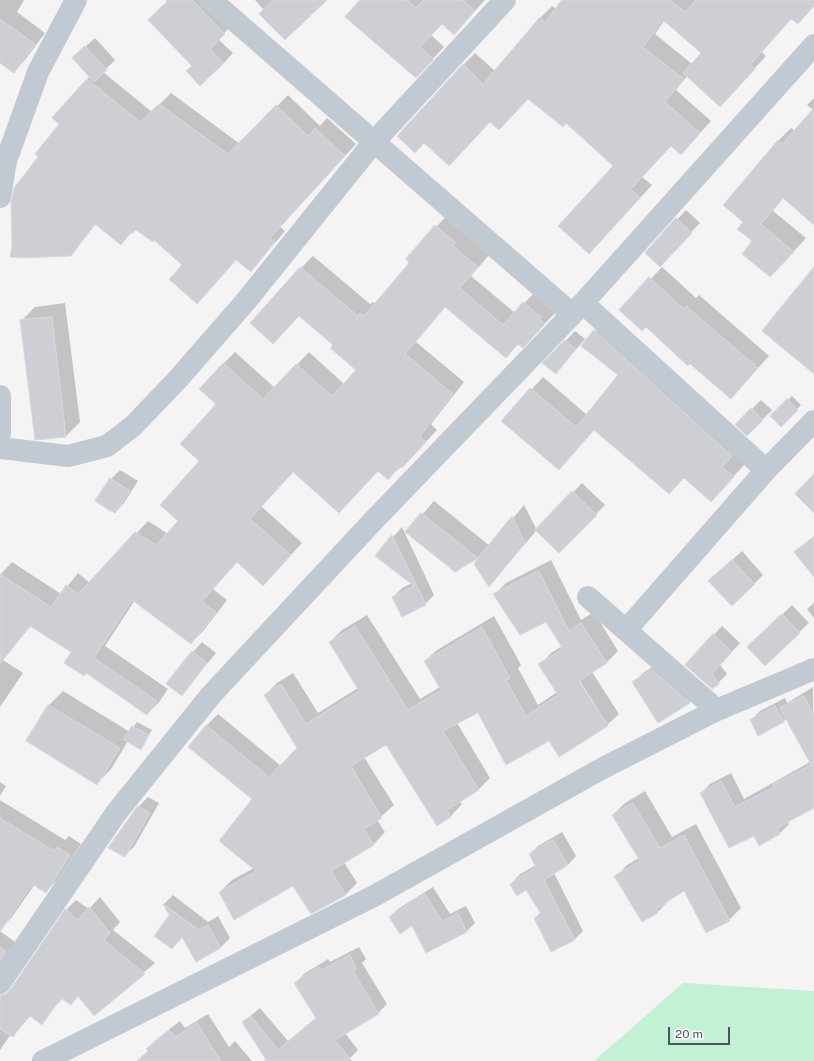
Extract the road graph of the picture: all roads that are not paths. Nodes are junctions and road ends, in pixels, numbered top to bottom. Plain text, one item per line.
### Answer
1 (76, 0) edge
2 (211, 0) edge
3 (505, 0) edge
4 (814, 44) edge
5 (373, 143) junction
6 (0, 197) edge
7 (578, 308) junction
8 (0, 396) edge
9 (814, 421) edge
10 (0, 426) edge
11 (0, 433) edge
12 (0, 448) edge
13 (766, 470) junction
14 (588, 597) dead end
15 (627, 629) junction
16 (814, 669) edge
17 (717, 710) junction
18 (0, 983) edge
19 (43, 1061) edge

1 - 6 street
2 - 5 street
3 - 5 street
4 - 7 street
5 - 7 street
5 - 12 street
7 - 13 street
7 - 18 street
8 - 10 street
9 - 13 street
10 - 11 street
13 - 15 street
14 - 15 street
15 - 17 street
16 - 17 street
17 - 19 street

